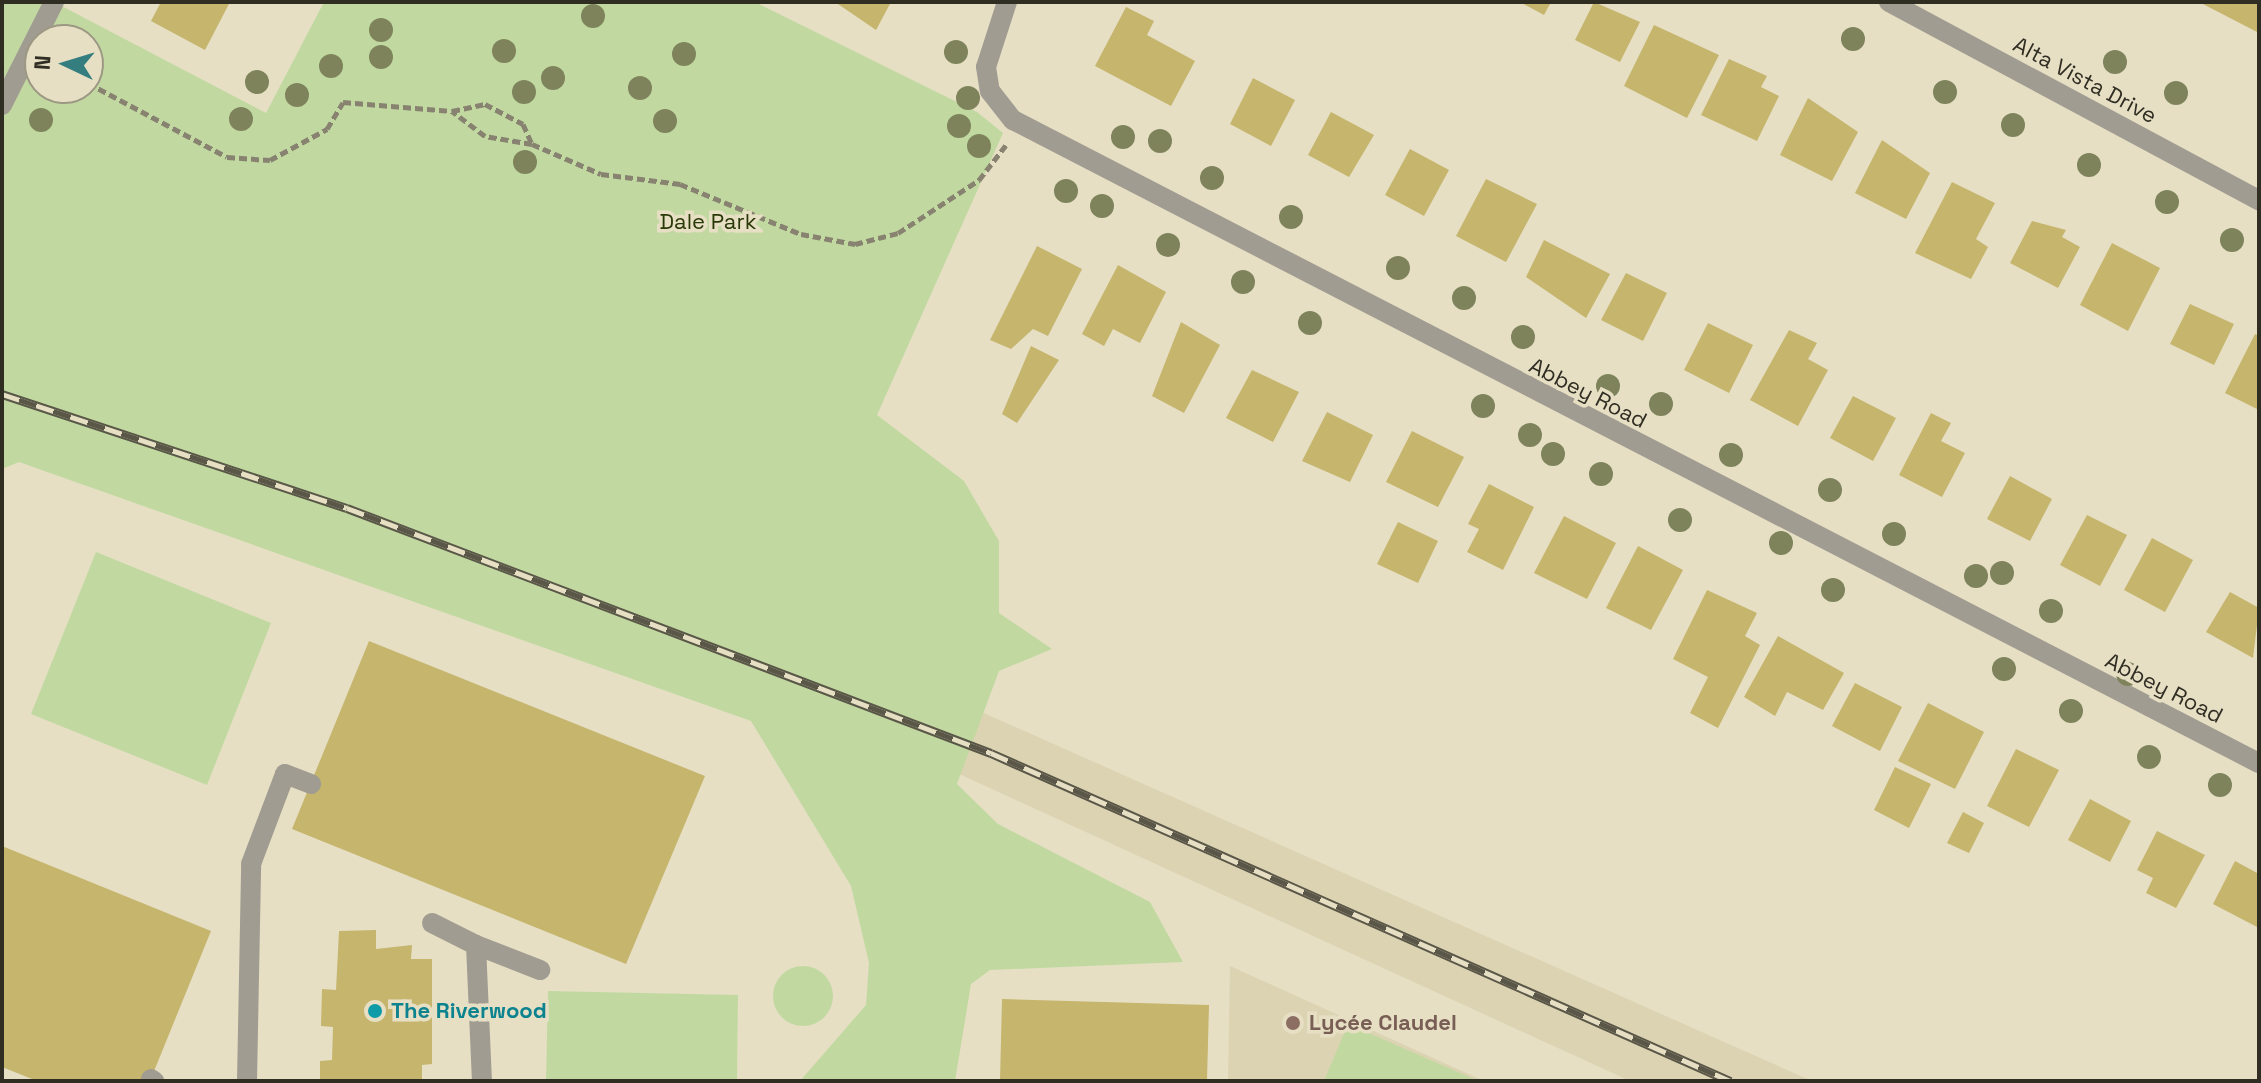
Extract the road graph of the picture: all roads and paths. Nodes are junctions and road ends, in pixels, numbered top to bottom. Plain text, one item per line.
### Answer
1 (54, 2) edge
2 (1007, 2) edge
3 (1889, 2) edge
4 (104, 92) edge
5 (2, 105) edge
6 (452, 111) junction
7 (1013, 120) junction
8 (532, 144) junction
9 (2259, 200) edge
10 (2259, 763) edge
11 (311, 784) dead end
12 (432, 923) dead end
13 (476, 945) junction
14 (540, 970) dead end
15 (247, 1081) edge
16 (482, 1081) edge

1 - 5 street
2 - 7 street, Abbey Road
3 - 9 street, Alta Vista Drive
4 - 6 path
6 - 8 path
6 - 8 path
7 - 8 path
7 - 10 street, Abbey Road
11 - 15 street
12 - 13 street
13 - 14 street
13 - 16 street

